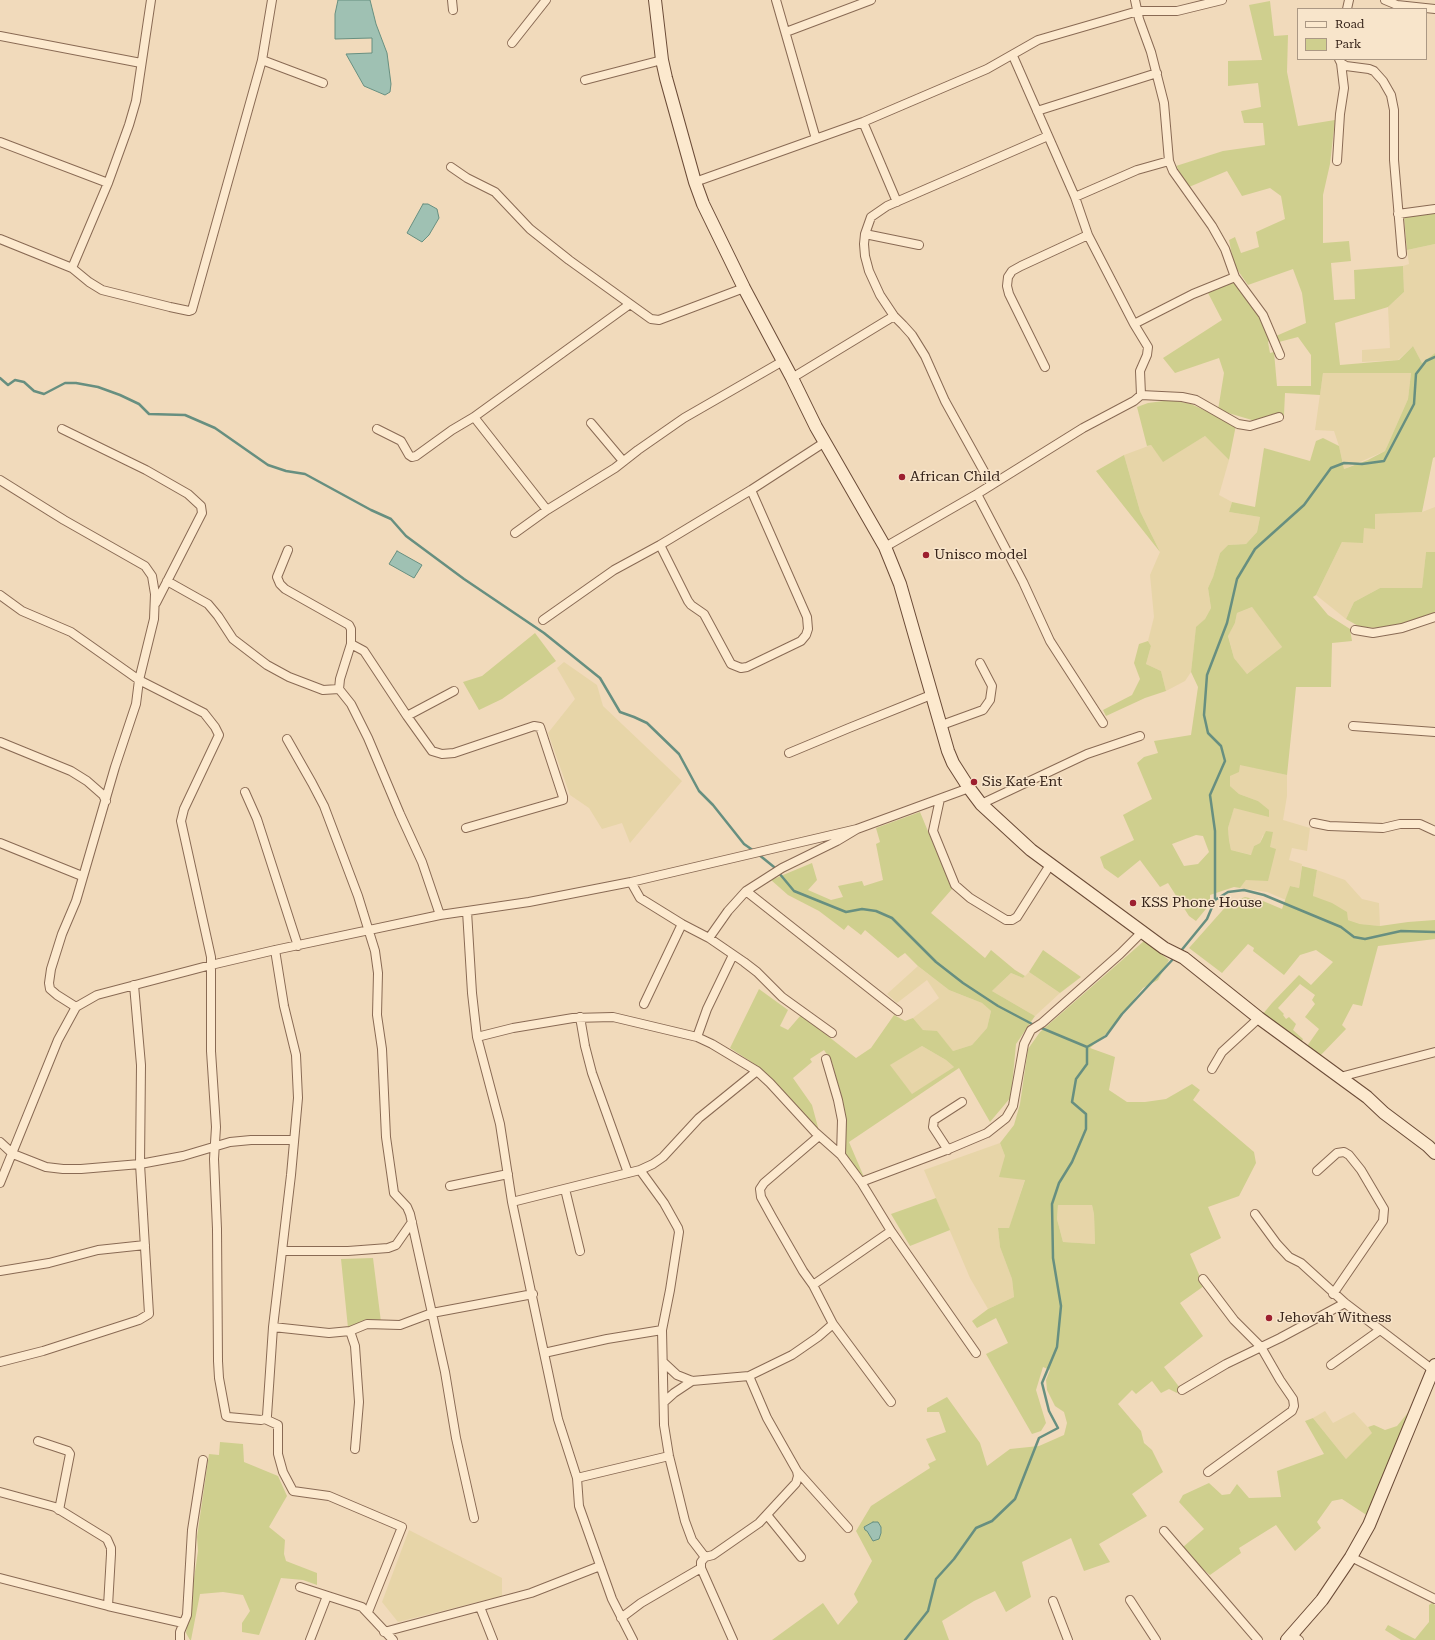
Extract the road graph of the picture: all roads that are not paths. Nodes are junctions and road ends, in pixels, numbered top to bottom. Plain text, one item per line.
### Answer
1 (151, 0) edge
2 (272, 0) edge
3 (452, 0) edge
4 (546, 0) edge
5 (655, 0) edge
6 (776, 0) edge
7 (870, 0) edge
8 (1135, 0) edge
9 (1222, 0) edge
10 (1385, 0) edge
11 (1426, 8) edge
12 (453, 10) dead end
13 (1138, 11) junction
14 (786, 32) junction
15 (0, 36) edge
16 (512, 43) dead end
17 (1013, 56) junction
18 (262, 60) junction
19 (662, 60) junction
20 (1340, 61) edge
21 (141, 63) junction
22 (1157, 73) junction
23 (585, 80) dead end
24 (324, 83) dead end
25 (1037, 111) junction
26 (863, 122) junction
27 (1048, 136) junction
28 (816, 139) junction
29 (0, 142) edge
30 (1169, 161) junction
31 (1337, 161) dead end
32 (451, 167) dead end
33 (695, 182) junction
34 (108, 183) junction
35 (1075, 197) junction
36 (897, 202) junction
37 (1435, 209) edge
38 (1398, 214) junction
39 (865, 234) junction
40 (1088, 236) junction
41 (0, 239) edge
42 (919, 245) dead end
43 (1402, 254) dead end
44 (72, 268) junction
45 (1235, 277) junction
46 (744, 288) junction
47 (630, 304) junction
48 (894, 316) junction
49 (1134, 324) junction
50 (1280, 355) dead end
51 (783, 361) junction
52 (1045, 367) dead end
53 (792, 378) junction
54 (1141, 395) junction
55 (474, 417) junction
56 (1279, 418) dead end
57 (591, 423) dead end
58 (378, 428) dead end
59 (62, 429) dead end
60 (825, 442) junction
61 (623, 461) junction
62 (0, 480) edge
63 (991, 484) junction
64 (751, 490) junction
65 (976, 494) junction
66 (547, 510) junction
67 (515, 533) dead end
68 (660, 545) junction
69 (885, 547) junction
70 (288, 550) dead end
71 (167, 581) junction
72 (0, 596) edge
73 (155, 604) junction
74 (1435, 617) edge
75 (543, 620) dead end
76 (1355, 630) dead end
77 (351, 644) junction
78 (980, 663) dead end
79 (139, 680) junction
80 (339, 688) junction
81 (454, 691) dead end
82 (931, 695) junction
83 (407, 716) junction
84 (1103, 723) dead end
85 (939, 726) junction
86 (1353, 726) dead end
87 (1435, 732) edge
88 (1140, 736) dead end
89 (287, 739) dead end
90 (0, 742) edge
91 (789, 753) dead end
92 (969, 788) junction
93 (245, 792) dead end
94 (940, 799) junction
95 (106, 801) junction
96 (982, 804) junction
97 (1314, 823) dead end
98 (466, 828) dead end
99 (857, 829) junction
100 (1435, 831) edge
101 (0, 843) edge
102 (1050, 865) junction
103 (82, 876) junction
104 (631, 882) junction
105 (746, 891) junction
106 (467, 911) junction
107 (440, 915) junction
108 (682, 924) junction
109 (369, 931) junction
110 (1142, 932) junction
111 (709, 938) junction
112 (298, 946) junction
113 (275, 950) junction
114 (733, 955) junction
115 (211, 965) junction
116 (134, 985) junction
117 (644, 1004) dead end
118 (76, 1007) junction
119 (898, 1011) dead end
120 (580, 1017) junction
121 (1259, 1018) junction
122 (832, 1033) dead end
123 (477, 1036) junction
124 (697, 1037) junction
125 (1435, 1052) edge
126 (826, 1059) dead end
127 (1212, 1069) dead end
128 (757, 1071) junction
129 (1340, 1078) junction
130 (962, 1102) dead end
131 (819, 1136) junction
132 (294, 1140) junction
133 (0, 1142) edge
134 (215, 1146) junction
135 (948, 1150) junction
136 (1435, 1153) edge
137 (13, 1154) junction
138 (841, 1155) junction
139 (140, 1164) junction
140 (640, 1170) junction
141 (1316, 1171) dead end
142 (628, 1173) junction
143 (508, 1174) junction
144 (861, 1182) junction
145 (0, 1183) edge
146 (450, 1186) dead end
147 (565, 1189) junction
148 (512, 1202) junction
149 (1255, 1214) dead end
150 (412, 1222) junction
151 (891, 1231) junction
152 (145, 1244) junction
153 (283, 1251) junction
154 (580, 1251) dead end
155 (0, 1272) edge
156 (1203, 1279) dead end
157 (813, 1285) junction
158 (533, 1294) junction
159 (1334, 1294) junction
160 (1345, 1303) junction
161 (432, 1313) junction
162 (833, 1324) junction
163 (273, 1327) junction
164 (350, 1330) junction
165 (662, 1330) junction
166 (1380, 1330) junction
167 (1261, 1347) junction
168 (544, 1353) junction
169 (976, 1353) dead end
170 (0, 1362) edge
171 (663, 1362) junction
172 (1331, 1365) dead end
173 (1434, 1367) edge
174 (749, 1376) junction
175 (692, 1381) junction
176 (1182, 1390) dead end
177 (664, 1402) junction
178 (891, 1402) dead end
179 (265, 1419) junction
180 (38, 1441) dead end
181 (355, 1449) dead end
182 (669, 1456) junction
183 (203, 1460) dead end
184 (797, 1471) junction
185 (1208, 1472) dead end
186 (577, 1478) junction
187 (0, 1492) edge
188 (59, 1510) junction
189 (767, 1515) junction
190 (474, 1518) dead end
191 (848, 1528) dead end
192 (1164, 1531) dead end
193 (801, 1556) dead end
194 (1351, 1556) junction
195 (704, 1557) junction
196 (600, 1566) junction
197 (701, 1568) junction
198 (0, 1578) edge
199 (300, 1587) dead end
200 (327, 1596) junction
201 (1435, 1599) edge
202 (1130, 1600) dead end
203 (1053, 1601) dead end
204 (108, 1606) junction
205 (480, 1607) junction
206 (368, 1612) junction
207 (621, 1618) junction
208 (183, 1623) junction
209 (384, 1632) junction
210 (1293, 1638) edge
211 (180, 1640) edge
212 (310, 1640) edge
213 (393, 1640) edge
214 (493, 1640) edge
215 (633, 1640) edge
216 (733, 1640) edge
217 (1068, 1640) edge
218 (1156, 1640) edge
219 (1258, 1640) edge

1 - 21 street
2 - 18 street
3 - 12 street
4 - 16 street
5 - 19 street
6 - 14 street
7 - 14 street
8 - 13 street
9 - 13 street
10 - 11 street
13 - 17 street
13 - 22 street
14 - 28 street
15 - 21 street
17 - 25 street
17 - 26 street
18 - 24 street
18 - 44 street
19 - 23 street
19 - 33 street
20 - 31 street
20 - 38 street
21 - 34 street
22 - 25 street
22 - 30 street
25 - 27 street
26 - 28 street
26 - 36 street
27 - 35 street
27 - 36 street
28 - 33 street
29 - 34 street
30 - 35 street
30 - 45 street
32 - 47 street
33 - 46 street
34 - 44 street
35 - 40 street
36 - 39 street
37 - 38 street
38 - 43 street
39 - 42 street
39 - 48 street
40 - 49 street
40 - 52 street
41 - 44 street
45 - 49 street
45 - 50 street
46 - 47 street
46 - 51 street
47 - 55 street
48 - 53 street
48 - 63 street
49 - 54 street
51 - 53 street
51 - 61 street
53 - 60 street
54 - 56 street
54 - 63 street
55 - 58 street
55 - 66 street
57 - 61 street
59 - 71 street
60 - 64 street
60 - 69 street
61 - 66 street
62 - 73 street
63 - 65 street
64 - 68 street
64 - 68 street
65 - 69 street
65 - 84 street
66 - 67 street
68 - 75 street
69 - 82 street
70 - 77 street
71 - 73 street
71 - 80 street
72 - 79 street
73 - 79 street
74 - 76 street
77 - 80 street
77 - 83 street
78 - 85 street
79 - 95 street
79 - 115 street
80 - 107 street
81 - 83 street
82 - 85 street
82 - 91 street
83 - 98 street
85 - 92 street
86 - 87 street
88 - 96 street
89 - 109 street
90 - 95 street
92 - 94 street
92 - 96 street
93 - 112 street
94 - 99 street
94 - 102 street
95 - 103 street
96 - 102 street
97 - 100 street
99 - 104 street
99 - 105 street
101 - 103 street
102 - 110 street
103 - 118 street
104 - 106 street
104 - 108 street
105 - 111 street
105 - 119 street
106 - 107 street
106 - 123 street
107 - 109 street
108 - 111 street
108 - 117 street
109 - 112 street
109 - 150 street
110 - 121 street
110 - 135 street
111 - 114 street
112 - 113 street
113 - 115 street
113 - 132 street
114 - 122 street
114 - 124 street
115 - 116 street
115 - 134 street
116 - 118 street
116 - 139 street
118 - 137 street
120 - 123 street
120 - 124 street
120 - 142 street
121 - 127 street
121 - 129 street
123 - 143 street
124 - 128 street
125 - 129 street
126 - 138 street
128 - 131 street
128 - 140 street
129 - 136 street
130 - 135 street
131 - 138 street
131 - 157 street
132 - 134 street
132 - 153 street
133 - 137 street
134 - 139 street
134 - 179 street
135 - 144 street
137 - 139 street
137 - 145 street
138 - 144 street
139 - 152 street
140 - 142 street
140 - 165 street
141 - 159 street
142 - 147 street
143 - 146 street
143 - 148 street
144 - 151 street
147 - 148 street
147 - 154 street
148 - 158 street
149 - 159 street
150 - 153 street
150 - 161 street
151 - 157 street
151 - 169 street
152 - 155 street
152 - 170 street
153 - 163 street
156 - 167 street
157 - 162 street
158 - 161 street
158 - 168 street
159 - 160 street
160 - 166 street
160 - 167 street
161 - 164 street
161 - 190 street
162 - 174 street
162 - 178 street
163 - 164 street
163 - 179 street
164 - 181 street
165 - 168 street
165 - 171 street
166 - 172 street
166 - 173 street
167 - 176 street
167 - 185 street
168 - 186 street
171 - 175 street
171 - 177 street
173 - 194 street
174 - 175 street
174 - 184 street
175 - 177 street
177 - 182 street
179 - 206 street
180 - 188 street
182 - 186 street
182 - 195 street
183 - 208 street
184 - 189 street
184 - 191 street
186 - 196 street
187 - 188 street
188 - 204 street
189 - 193 street
189 - 195 street
192 - 219 street
194 - 201 street
194 - 210 street
195 - 197 street
196 - 205 street
196 - 207 street
197 - 207 street
197 - 216 street
198 - 204 street
199 - 200 street
200 - 206 street
200 - 212 street
202 - 218 street
203 - 217 street
204 - 208 street
205 - 209 street
205 - 214 street
206 - 209 street
207 - 215 street
208 - 211 street
209 - 213 street

